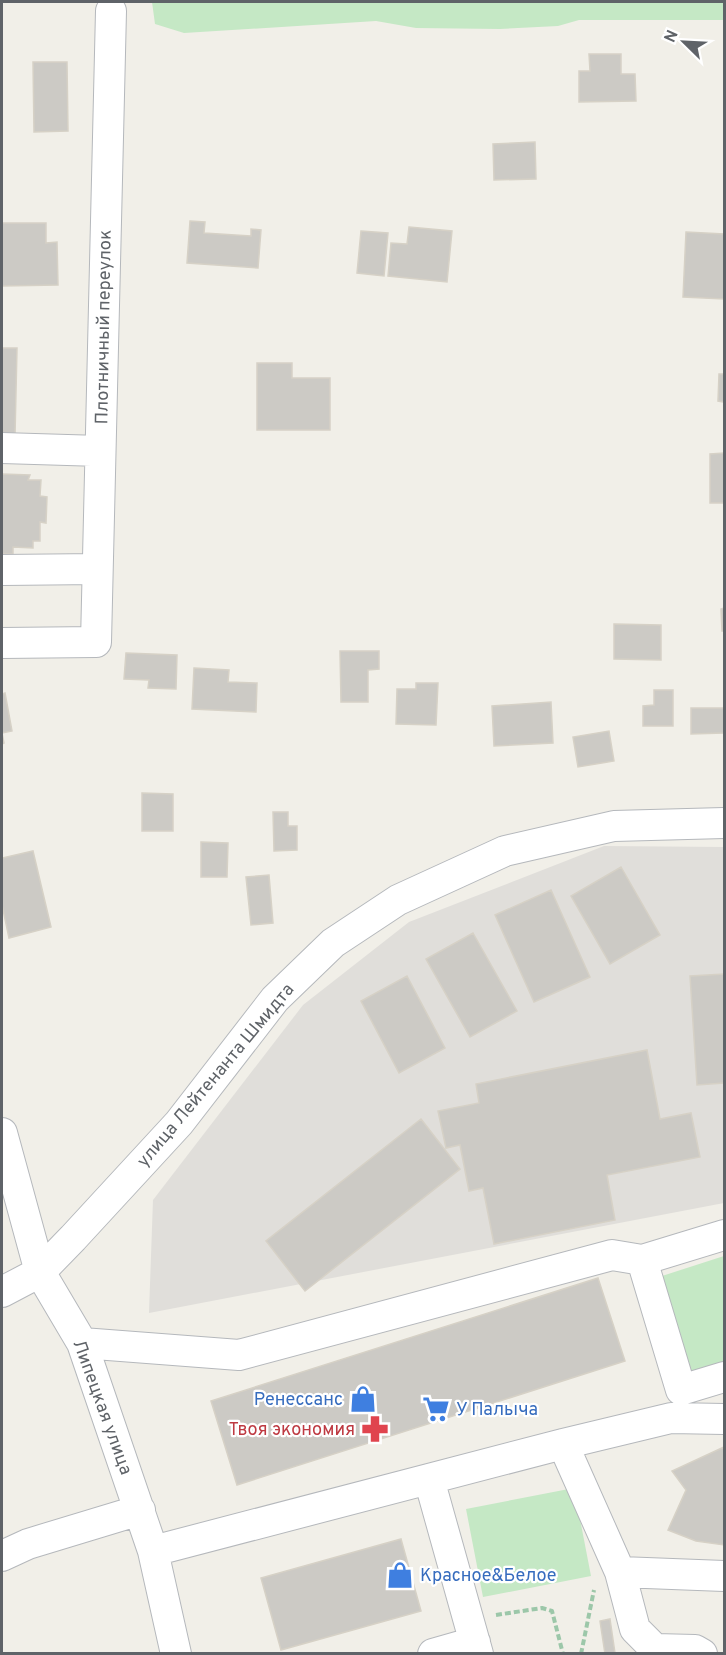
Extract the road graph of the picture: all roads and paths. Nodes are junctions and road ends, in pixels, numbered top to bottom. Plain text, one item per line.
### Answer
1 (111, 11) dead end
2 (2, 448) edge
3 (100, 451) junction
4 (98, 569) junction
5 (2, 570) edge
6 (2, 643) edge
7 (724, 823) edge
8 (2, 1133) edge
9 (724, 1235) edge
10 (642, 1260) junction
11 (40, 1272) junction
12 (2, 1292) edge
13 (82, 1343) junction
14 (724, 1377) edge
15 (681, 1390) junction
16 (671, 1418) junction
17 (724, 1419) edge
18 (563, 1444) junction
19 (429, 1479) junction
20 (140, 1510) junction
21 (153, 1551) junction
22 (2, 1556) edge
23 (615, 1561) junction
24 (724, 1576) edge
25 (724, 1596) edge
26 (474, 1638) edge
27 (176, 1653) edge
28 (433, 1653) edge
29 (562, 1653) edge
30 (581, 1653) edge
31 (702, 1653) edge

1 - 3 street, Плотничный переулок
2 - 3 street
3 - 4 street, Плотничный переулок
4 - 5 street
4 - 6 street, Плотничный переулок
7 - 11 street, улица Лейтенанта Шмидта
8 - 11 street, Липецкая улица
9 - 10 street
10 - 13 street
10 - 15 street
11 - 12 street, улица Лейтенанта Шмидта
11 - 13 street, Липецкая улица
13 - 20 street, Липецкая улица
14 - 15 street
15 - 16 street
16 - 17 street
16 - 18 street
18 - 19 street
18 - 23 street
19 - 21 street
19 - 26 street
20 - 21 street, Липецкая улица
20 - 22 street
21 - 27 street, Липецкая улица
23 - 24 street
23 - 25 street
23 - 30 path
23 - 31 street
26 - 28 street
26 - 29 path

